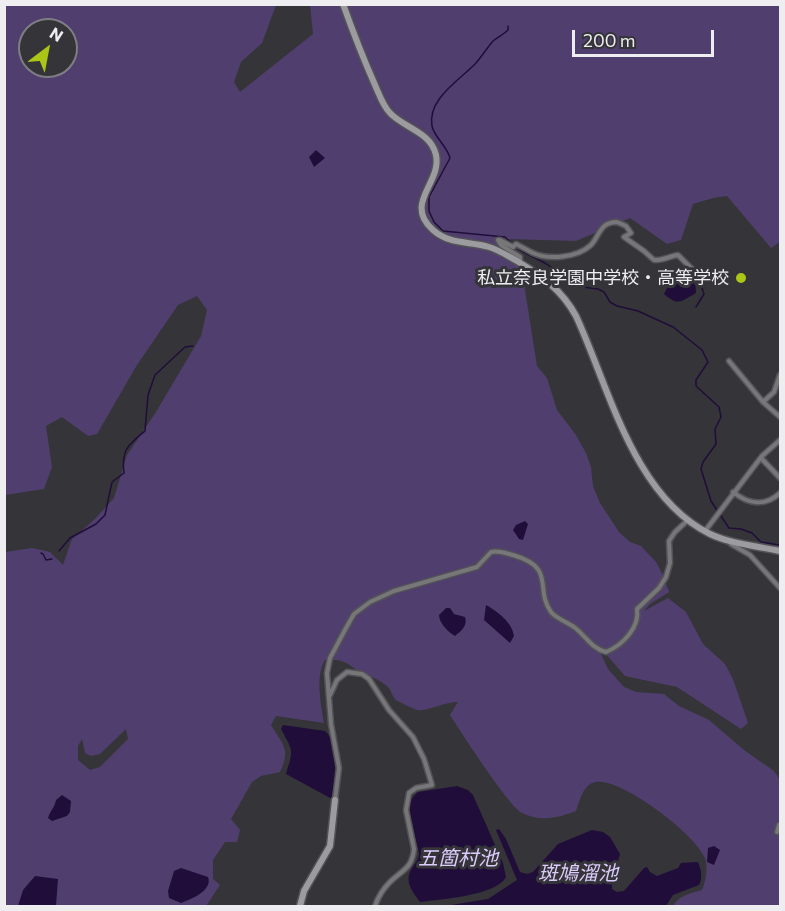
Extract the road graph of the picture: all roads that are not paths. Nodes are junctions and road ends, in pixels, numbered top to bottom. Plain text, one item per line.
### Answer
1 (344, 4) edge
2 (520, 263) junction
3 (698, 283) dead end
4 (729, 361) dead end
5 (780, 375) edge
6 (763, 402) junction
7 (780, 417) edge
8 (780, 440) edge
9 (760, 458) junction
10 (780, 478) edge
11 (733, 492) junction
12 (780, 493) edge
13 (688, 520) junction
14 (705, 531) junction
15 (719, 537) junction
16 (780, 551) edge
17 (780, 588) edge
18 (329, 696) junction
19 (335, 800) joint
20 (780, 826) edge
21 (777, 832) dead end
22 (300, 906) edge
23 (375, 906) edge

1 - 2 main road
2 - 3 street
2 - 13 main road
4 - 6 street
5 - 6 street
6 - 7 street
8 - 9 street
9 - 10 street
9 - 11 street
11 - 12 street
11 - 14 street
13 - 14 main road
13 - 18 street
14 - 15 main road
15 - 16 main road
15 - 17 street
18 - 19 street
18 - 23 street
19 - 22 main road
20 - 21 street

